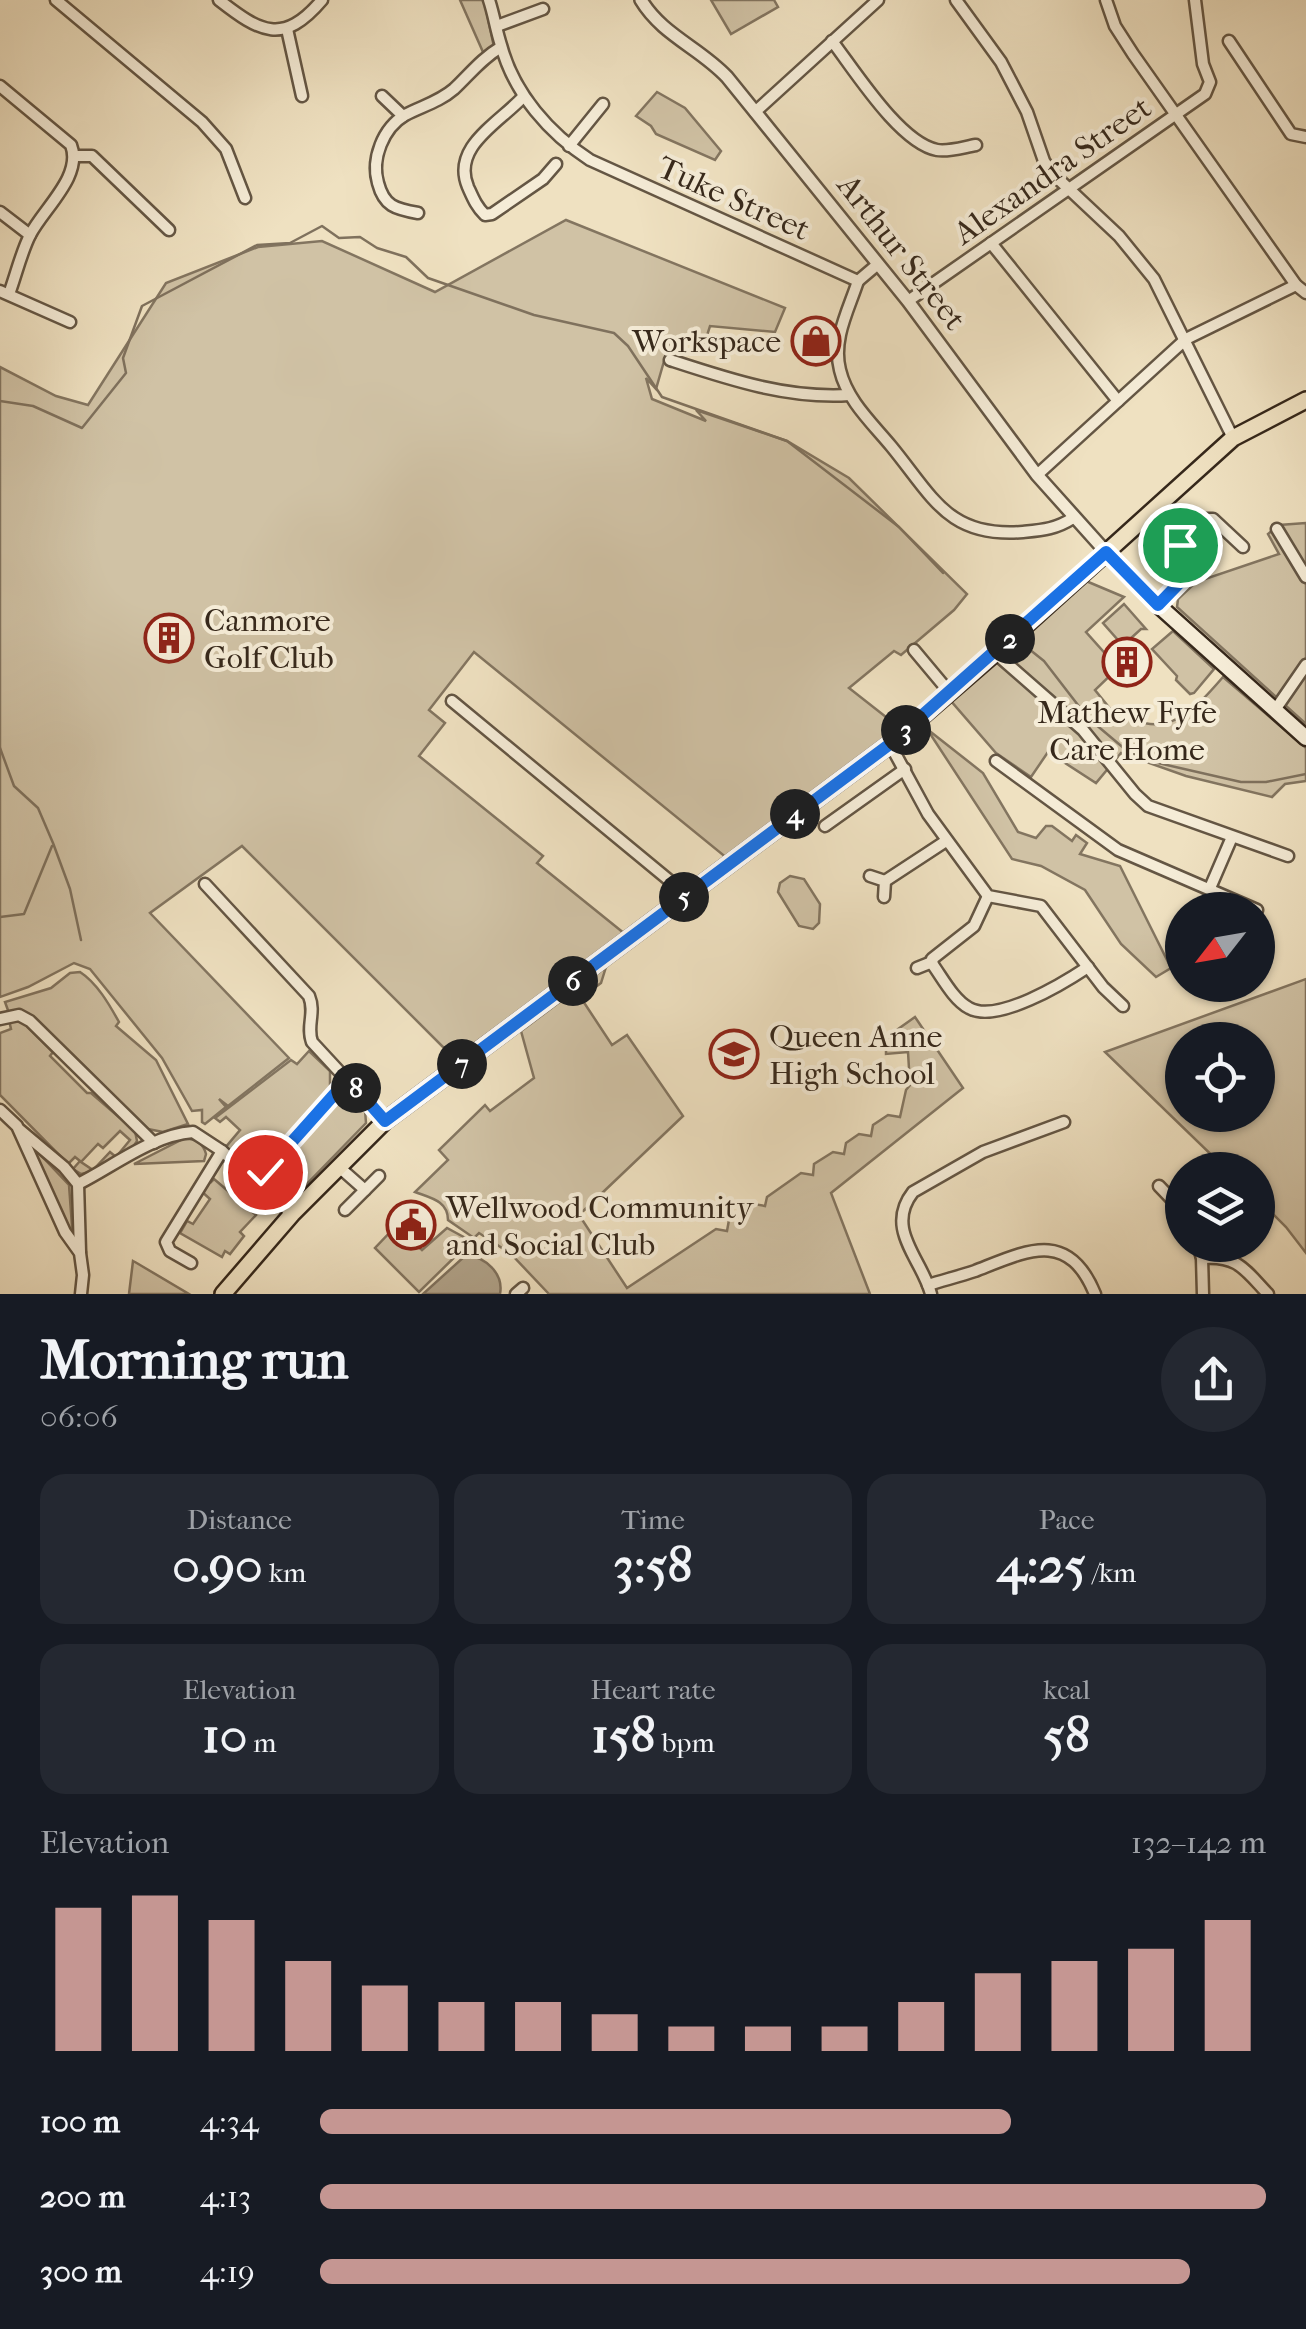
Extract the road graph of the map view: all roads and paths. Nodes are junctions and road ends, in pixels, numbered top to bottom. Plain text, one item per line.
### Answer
1 (56, 0) edge
2 (218, 0) edge
3 (322, 0) edge
4 (489, 0) edge
5 (640, 0) edge
6 (878, 0) edge
7 (956, 0) edge
8 (1106, 0) edge
9 (1195, 0) edge
10 (543, 9) dead end
11 (497, 26) junction
12 (286, 29) junction
13 (832, 41) junction
14 (1229, 41) dead end
15 (501, 47) junction
16 (0, 86) edge
17 (302, 96) dead end
18 (382, 96) dead end
19 (524, 97) junction
20 (603, 104) dead end
21 (755, 112) junction
22 (1176, 114) junction
23 (404, 116) junction
24 (1306, 138) edge
25 (976, 145) dead end
26 (569, 146) junction
27 (75, 156) junction
28 (556, 164) dead end
29 (541, 180) junction
30 (1067, 189) junction
31 (551, 192) dead end
32 (245, 198) dead end
33 (0, 212) edge
34 (418, 213) dead end
35 (169, 230) dead end
36 (30, 235) junction
37 (991, 243) junction
38 (878, 264) junction
39 (858, 281) junction
40 (1296, 285) junction
41 (4, 293) edge
42 (1306, 293) edge
43 (908, 302) junction
44 (70, 322) dead end
45 (1186, 339) junction
46 (670, 360) dead end
47 (849, 395) junction
48 (1306, 400) edge
49 (1118, 401) junction
50 (1233, 438) junction
51 (1038, 475) junction
52 (1074, 518) junction
53 (1276, 529) dead end
54 (1243, 547) dead end
55 (1106, 552) junction
56 (1306, 576) edge
57 (1158, 605) junction
58 (914, 650) dead end
59 (996, 653) junction
60 (1306, 666) edge
61 (950, 693) junction
62 (452, 701) dead end
63 (1275, 710) junction
64 (1306, 738) edge
65 (890, 744) junction
66 (996, 760) dead end
67 (905, 769) junction
68 (825, 826) dead end
69 (1232, 837) junction
70 (946, 841) junction
71 (1288, 856) dead end
72 (870, 876) dead end
73 (885, 881) junction
74 (205, 884) dead end
75 (1210, 888) junction
76 (1219, 892) edge
77 (687, 895) junction
78 (988, 896) junction
79 (884, 897) dead end
80 (932, 962) junction
81 (917, 968) dead end
82 (1088, 968) junction
83 (1123, 1006) dead end
84 (0, 1019) edge
85 (348, 1079) junction
86 (0, 1110) edge
87 (385, 1121) junction
88 (1064, 1122) dead end
89 (17, 1126) junction
90 (154, 1143) junction
91 (222, 1151) junction
92 (339, 1166) junction
93 (379, 1176) dead end
94 (256, 1182) junction
95 (78, 1184) junction
96 (1159, 1186) dead end
97 (365, 1190) junction
98 (1165, 1192) edge
99 (345, 1210) dead end
100 (292, 1214) junction
101 (80, 1254) junction
102 (1202, 1262) edge
103 (1236, 1262) edge
104 (191, 1264) dead end
105 (930, 1289) edge
106 (81, 1294) edge
107 (223, 1294) edge
108 (1095, 1294) edge
109 (1203, 1294) edge
110 (1268, 1294) edge

1 - 32 street
2 - 12 street
3 - 12 street
4 - 11 street, Tuke Street
5 - 21 street, Arthur Street
6 - 13 street
7 - 30 street
8 - 22 street
9 - 22 street, Alexandra Street
10 - 11 street
11 - 15 street, Tuke Street
12 - 17 street
13 - 21 street
13 - 25 street
14 - 24 street
15 - 19 street, Tuke Street
15 - 23 street
16 - 27 street
18 - 23 street
19 - 26 street, Tuke Street
19 - 29 street
20 - 26 street
21 - 38 street, Arthur Street
22 - 30 street, Alexandra Street
22 - 40 street
23 - 34 street
26 - 39 street, Tuke Street
27 - 35 street
27 - 36 street
28 - 29 street
29 - 31 street
30 - 37 street, Alexandra Street
30 - 45 street
33 - 36 street
36 - 41 street
37 - 43 street, Alexandra Street
37 - 49 street
38 - 39 street
38 - 43 street, Arthur Street
39 - 47 street
40 - 42 street
40 - 45 street
41 - 44 street
43 - 51 street, Arthur Street
45 - 49 street
45 - 50 street
46 - 47 street
47 - 52 street
48 - 50 main road
49 - 51 street
50 - 55 main road
51 - 52 street, Arthur Street
52 - 55 street, Arthur Street
53 - 56 street
54 - 57 street
55 - 57 main road
55 - 59 main road
57 - 63 main road
58 - 61 street
59 - 61 main road
59 - 69 street
60 - 63 street
61 - 65 main road
62 - 77 street
63 - 64 main road
65 - 67 street
65 - 77 main road
66 - 75 street
67 - 68 street
67 - 70 street
69 - 71 street
69 - 75 street
70 - 73 street
70 - 78 street
72 - 73 street
73 - 79 street
74 - 85 street
75 - 76 street
77 - 87 main road
78 - 80 street
78 - 82 street
80 - 81 street
80 - 82 street
82 - 83 street
84 - 90 street
85 - 87 street
85 - 94 street
86 - 89 street
87 - 92 main road
88 - 105 street
89 - 95 street
89 - 101 street
90 - 91 street
90 - 95 street
91 - 94 street
91 - 104 street
92 - 97 street
92 - 100 main road
93 - 97 street
94 - 100 street
95 - 101 street
96 - 98 street
97 - 99 street
100 - 107 main road
101 - 106 street
102 - 109 street
103 - 110 street
105 - 108 street

